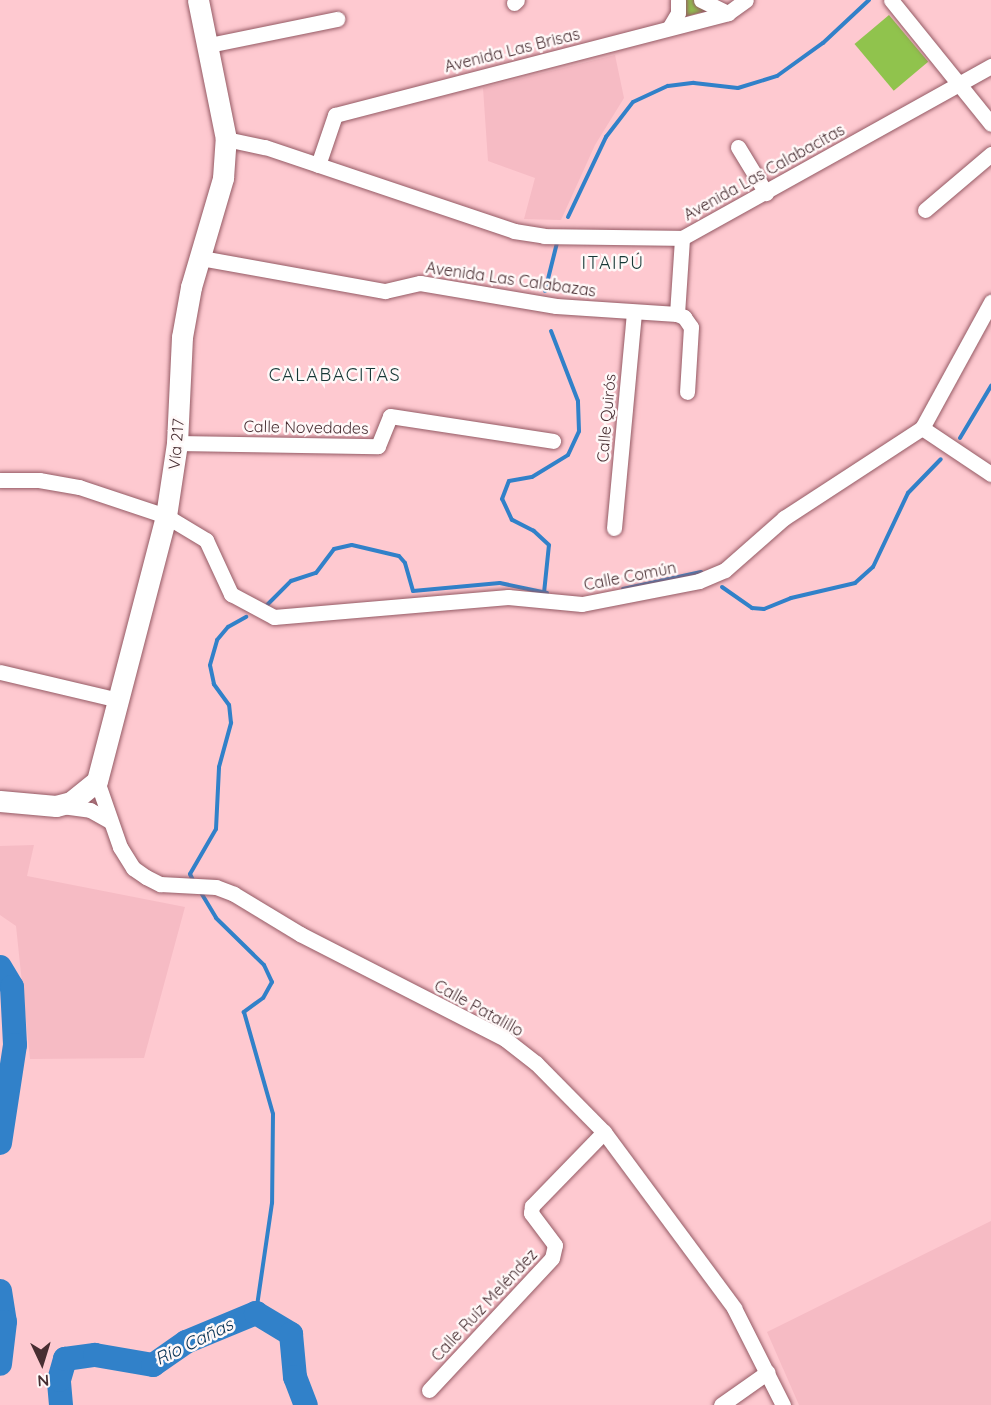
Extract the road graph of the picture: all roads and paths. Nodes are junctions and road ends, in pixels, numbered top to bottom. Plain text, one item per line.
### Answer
1 (198, 0) edge
2 (678, 0) edge
3 (701, 0) edge
4 (746, 0) edge
5 (892, 1) edge
6 (728, 13) junction
7 (337, 19) dead end
8 (669, 28) junction
9 (209, 45) junction
10 (991, 66) edge
11 (956, 86) junction
12 (991, 124) edge
13 (226, 139) junction
14 (738, 147) dead end
15 (991, 154) edge
16 (318, 165) junction
17 (766, 193) junction
18 (925, 210) dead end
19 (682, 237) junction
20 (201, 258) junction
21 (991, 302) edge
22 (634, 312) junction
23 (677, 314) junction
24 (687, 392) dead end
25 (922, 428) junction
26 (553, 441) dead end
27 (177, 443) junction
28 (991, 474) edge
29 (0, 480) edge
30 (166, 516) junction
31 (614, 528) dead end
32 (0, 672) edge
33 (118, 700) junction
34 (97, 781) junction
35 (0, 801) edge
36 (56, 806) junction
37 (110, 821) junction
38 (604, 1132) junction
39 (768, 1372) junction
40 (429, 1390) dead end
41 (721, 1405) edge
42 (783, 1405) edge

1 - 9 main road, Vía 217
2 - 8 street
3 - 6 street
4 - 6 street, Avenida Las Brisas
5 - 11 street
6 - 8 street, Avenida Las Brisas
7 - 9 street
8 - 16 street, Avenida Las Brisas
9 - 13 main road, Vía 217
10 - 11 street, Avenida Las Calabacitas
11 - 12 street
11 - 17 street, Avenida Las Calabacitas
13 - 16 street, Avenida Las Calabacitas
13 - 20 main road, Vía 217
14 - 17 street
15 - 18 street
16 - 19 street, Avenida Las Calabacitas
17 - 19 street, Avenida Las Calabacitas
19 - 23 street
20 - 22 street, Avenida Las Calabazas
20 - 27 main road, Vía 217
21 - 25 street, Calle Común
22 - 23 street, Avenida Las Calabazas
22 - 31 street, Calle Quirós
23 - 24 street
25 - 28 street
25 - 30 street, Calle Común
26 - 27 street, Calle Novedades
27 - 30 main road, Vía 217
29 - 30 street, Calle Común
30 - 33 main road, Vía 217
32 - 33 street
33 - 34 main road, Vía 217
34 - 36 main road
34 - 37 street, Calle Patalillo
35 - 36 main road
36 - 37 street
37 - 38 street, Calle Patalillo
38 - 39 street, Calle Patalillo
38 - 40 street, Calle Ruíz Meléndez
39 - 41 street
39 - 42 street, Calle Patalillo

